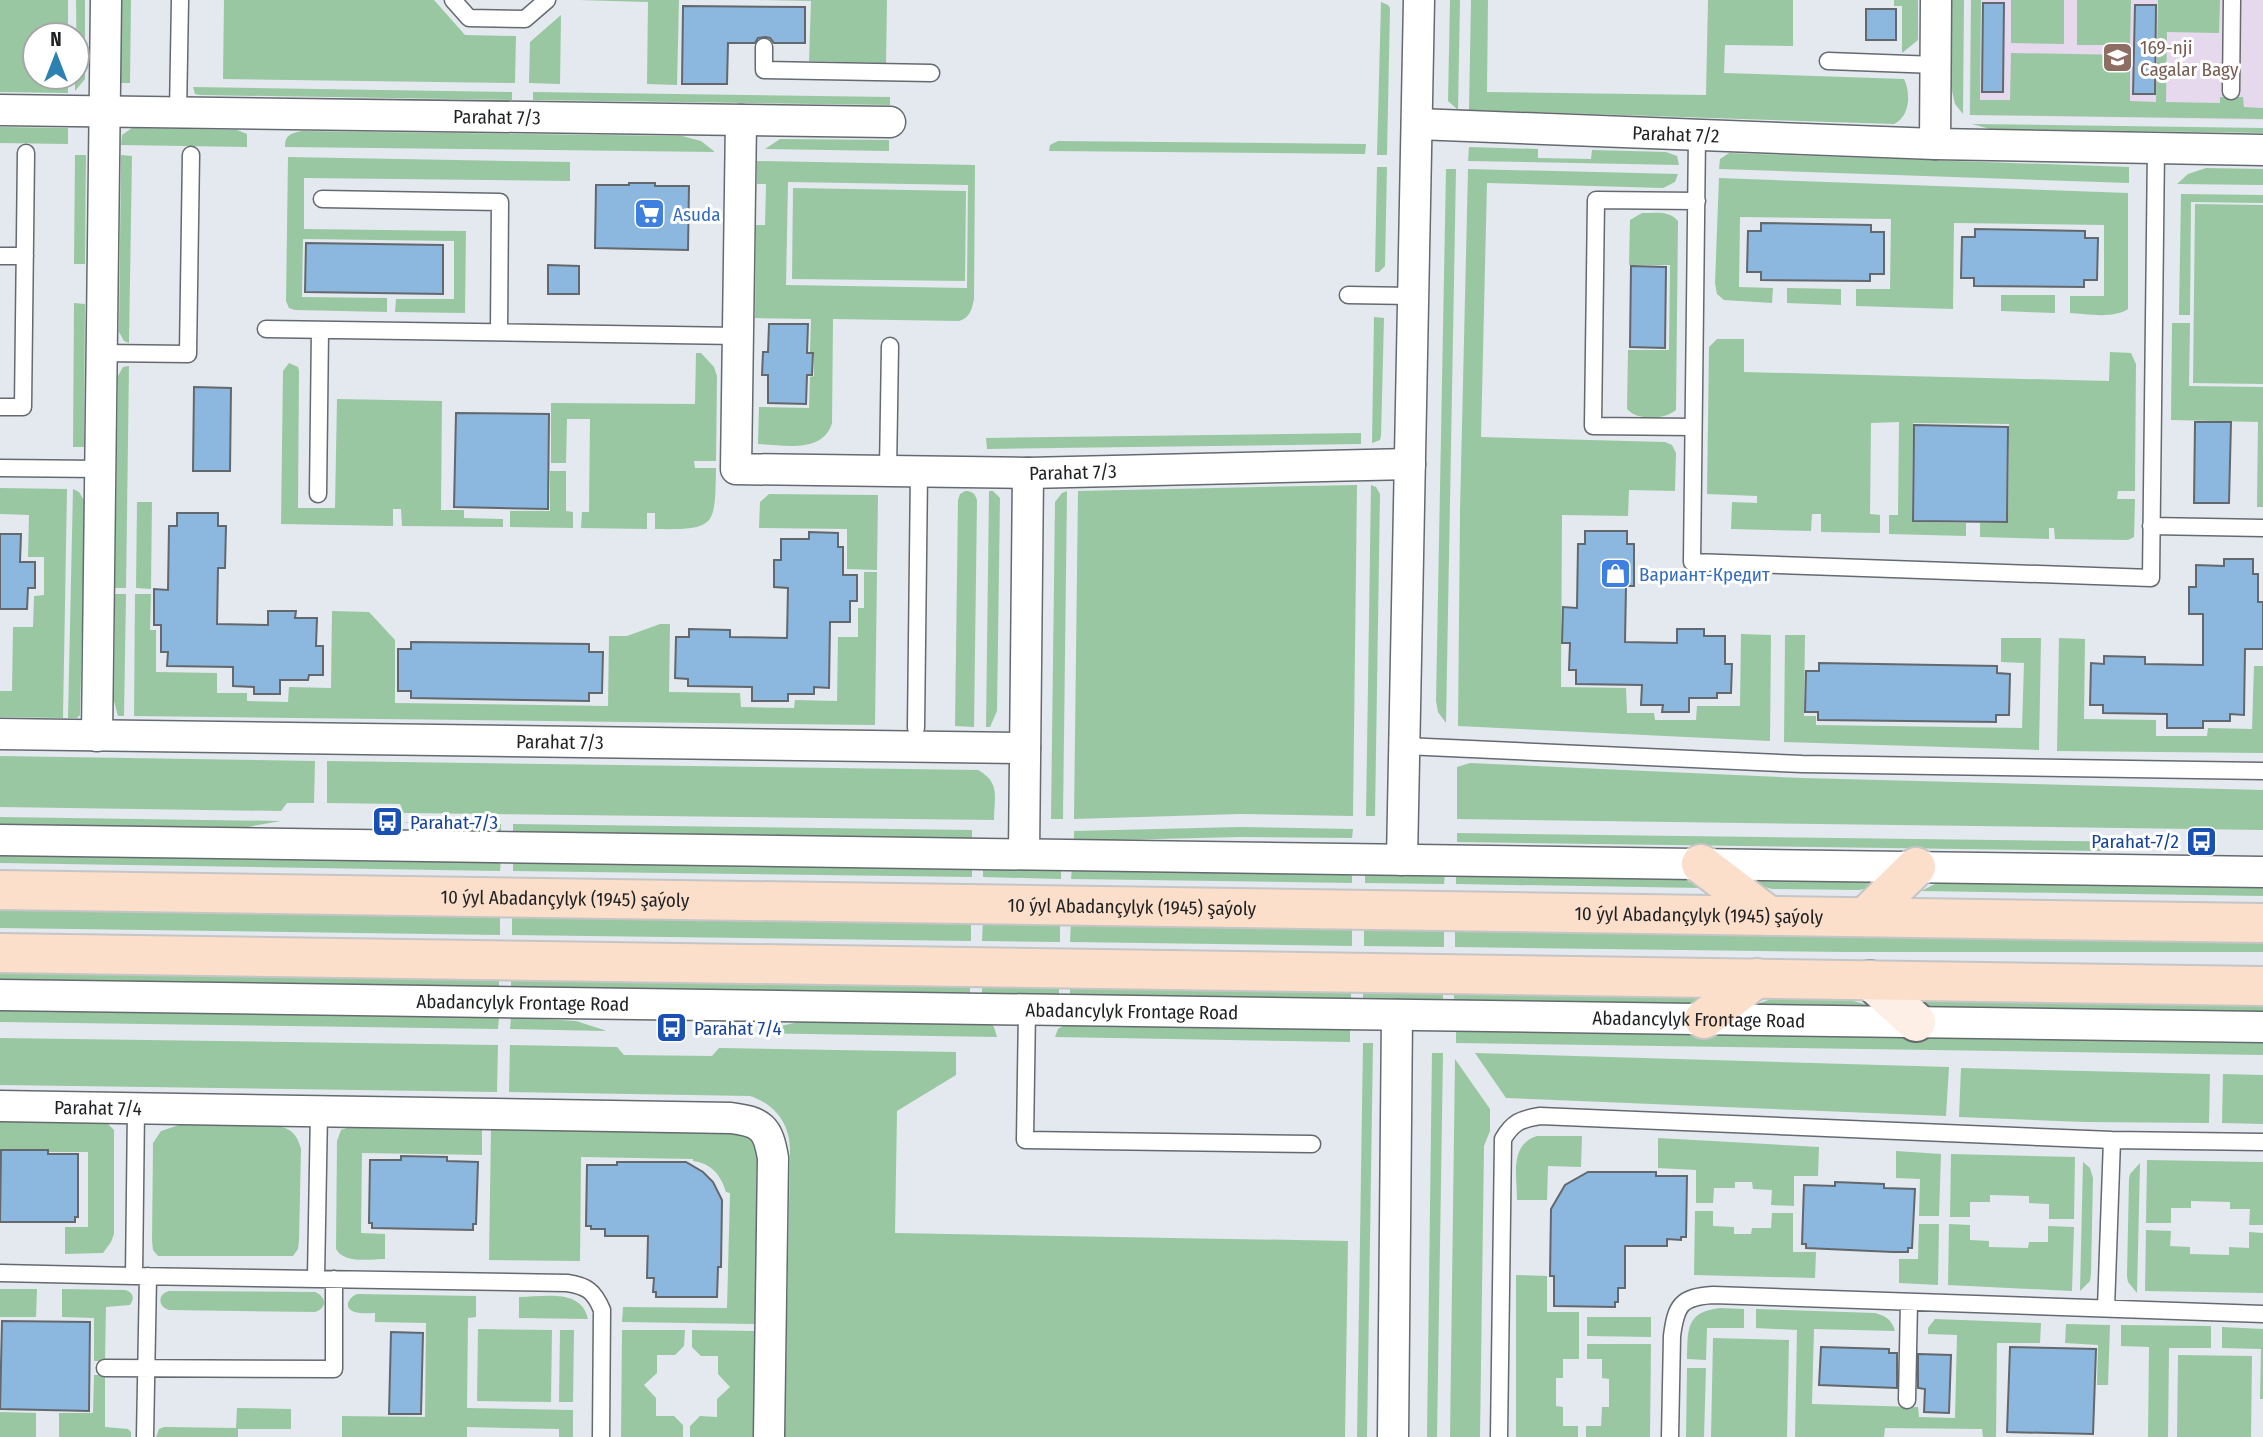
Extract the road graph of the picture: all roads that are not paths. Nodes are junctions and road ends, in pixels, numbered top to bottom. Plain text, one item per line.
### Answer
1 (106, 0) edge
2 (180, 0) edge
3 (453, 0) edge
4 (547, 0) edge
5 (1419, 0) edge
6 (1936, 0) edge
7 (2232, 0) edge
8 (764, 47) dead end
9 (1828, 61) dead end
10 (1936, 65) junction
11 (931, 73) dead end
12 (2231, 91) dead end
13 (0, 110) edge
14 (105, 112) junction
15 (178, 113) junction
16 (741, 120) junction
17 (890, 122) dead end
18 (1417, 124) junction
19 (1697, 135) junction
20 (1935, 144) junction
21 (2156, 148) junction
22 (2263, 150) edge
23 (26, 153) dead end
24 (191, 155) dead end
25 (322, 199) dead end
26 (1697, 201) junction
27 (0, 256) edge
28 (25, 256) junction
29 (1348, 295) dead end
30 (1413, 296) junction
31 (266, 329) dead end
32 (320, 330) junction
33 (499, 332) junction
34 (738, 336) junction
35 (890, 346) dead end
36 (102, 353) junction
37 (0, 407) edge
38 (1693, 427) junction
39 (1410, 464) junction
40 (0, 468) edge
41 (100, 469) junction
42 (888, 471) junction
43 (919, 471) junction
44 (1028, 473) junction
45 (318, 494) dead end
46 (2151, 526) junction
47 (2263, 528) edge
48 (916, 728) dead end
49 (0, 734) edge
50 (97, 736) junction
51 (1405, 746) junction
52 (1025, 748) junction
53 (2263, 771) edge
54 (0, 840) edge
55 (1024, 854) junction
56 (1402, 860) junction
57 (1701, 864) junction
58 (1916, 867) junction
59 (2263, 872) edge
60 (0, 890) edge
61 (1769, 916) junction
62 (1865, 917) junction
63 (2263, 923) edge
64 (0, 953) edge
65 (1757, 978) junction
66 (1870, 980) junction
67 (2263, 986) edge
68 (0, 995) edge
69 (1027, 1009) junction
70 (1397, 1015) junction
71 (1704, 1019) junction
72 (1916, 1022) junction
73 (2263, 1027) edge
74 (0, 1106) edge
75 (136, 1108) junction
76 (319, 1111) junction
77 (2112, 1140) junction
78 (2263, 1142) edge
79 (1312, 1144) dead end
80 (0, 1273) edge
81 (141, 1276) junction
82 (316, 1279) junction
83 (334, 1279) junction
84 (1909, 1301) junction
85 (2106, 1308) junction
86 (2263, 1314) edge
87 (106, 1368) dead end
88 (146, 1368) junction
89 (1906, 1400) dead end
90 (145, 1437) edge
91 (601, 1437) edge
92 (769, 1437) edge
93 (1393, 1437) edge
94 (1499, 1437) edge
95 (1670, 1437) edge

1 - 14 street
2 - 15 lane
3 - 4 lane
5 - 18 street
6 - 10 street
7 - 12 lane
8 - 11 lane
9 - 10 lane
10 - 20 street
13 - 14 street, Parahat 7/3
14 - 15 street, Parahat 7/3
14 - 36 street
15 - 16 street, Parahat 7/3
16 - 17 street, Parahat 7/3
16 - 34 street
18 - 19 street, Parahat 7/2
18 - 30 street
19 - 20 street, Parahat 7/2
19 - 26 lane
20 - 21 street, Parahat 7/2
21 - 22 street, Parahat 7/2
21 - 46 lane
23 - 28 lane
24 - 36 lane
25 - 33 lane
26 - 38 lane
26 - 38 lane
27 - 28 lane
28 - 37 lane
29 - 30 lane
30 - 39 street
31 - 32 lane
32 - 33 lane
32 - 45 lane
33 - 34 lane
34 - 42 street, Parahat 7/3
35 - 42 lane
36 - 41 street
38 - 46 lane
39 - 44 street, Parahat 7/3
39 - 51 street
40 - 41 lane
41 - 50 street
42 - 43 street, Parahat 7/3
43 - 44 street, Parahat 7/3
43 - 48 lane
44 - 52 street
46 - 47 lane
49 - 50 street, Parahat 7/3
50 - 52 street, Parahat 7/3
51 - 53 lane
51 - 56 street
52 - 55 street
54 - 55 street
55 - 56 street
56 - 57 street
57 - 58 street
57 - 61 main road
58 - 59 street
58 - 62 main road
60 - 61 main road, 10 ýyl Abadançylyk (1945) şaýoly
61 - 62 main road, 10 ýyl Abadançylyk (1945) şaýoly
62 - 63 main road, 10 ýyl Abadançylyk (1945) şaýoly
64 - 65 main road
65 - 66 main road
65 - 71 main road
66 - 67 main road
66 - 72 main road
68 - 69 street, Abadancylyk Frontage Road
69 - 70 street, Abadancylyk Frontage Road
69 - 79 lane
70 - 71 street, Abadancylyk Frontage Road
70 - 93 street
71 - 72 street, Abadancylyk Frontage Road
72 - 73 street, Abadancylyk Frontage Road
74 - 75 street, Parahat 7/4
75 - 76 street, Parahat 7/4
75 - 81 lane
76 - 82 lane
76 - 92 street, Parahat 7/4
77 - 78 lane
77 - 85 lane
77 - 94 lane
80 - 81 lane
81 - 82 lane
81 - 88 lane
82 - 83 lane
83 - 88 lane
83 - 91 lane
84 - 85 lane
84 - 89 lane
84 - 95 lane
85 - 86 lane
87 - 88 lane
88 - 90 lane

